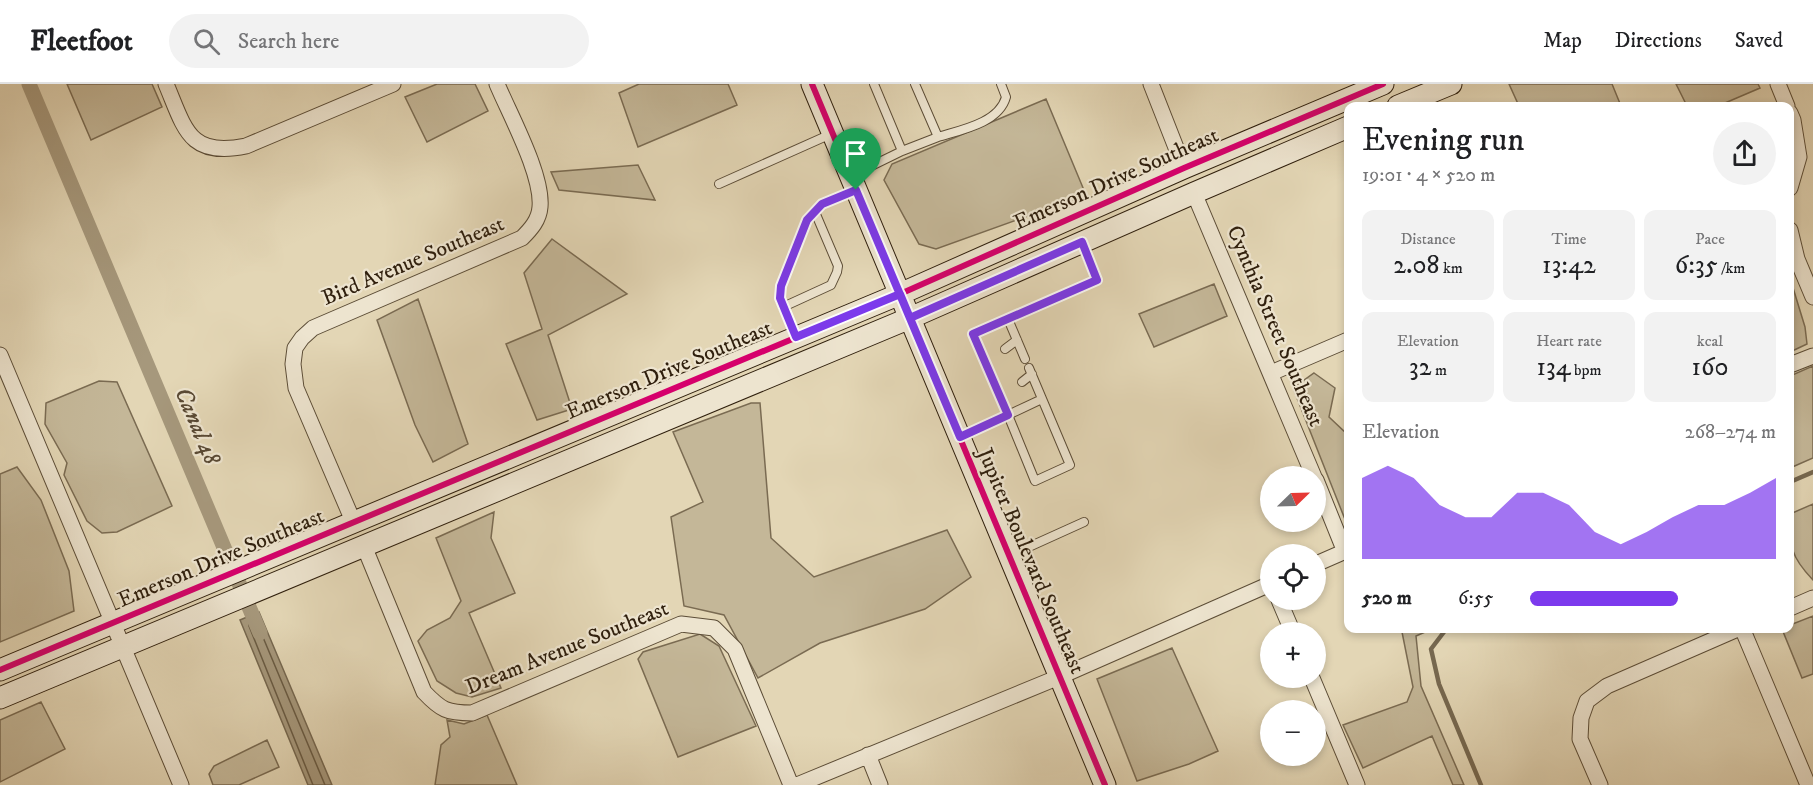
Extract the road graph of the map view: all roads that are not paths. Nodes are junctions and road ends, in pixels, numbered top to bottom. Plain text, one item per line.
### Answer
1 (166, 84) edge
2 (393, 84) edge
3 (497, 84) edge
4 (812, 84) edge
5 (874, 84) edge
6 (915, 84) edge
7 (1001, 84) edge
8 (1151, 84) edge
9 (1383, 84) edge
10 (1451, 84) edge
11 (1778, 84) edge
12 (376, 87) edge
13 (1408, 102) edge
14 (1785, 102) edge
15 (1315, 113) junction
16 (1794, 126) edge
17 (1344, 129) edge
18 (833, 133) junction
19 (938, 137) junction
20 (1326, 137) junction
21 (902, 151) junction
22 (1184, 168) junction
23 (1794, 175) edge
24 (854, 183) junction
25 (719, 184) dead end
26 (1194, 193) junction
27 (815, 212) junction
28 (1082, 242) junction
29 (1794, 247) edge
30 (900, 294) junction
31 (1813, 297) edge
32 (783, 307) junction
33 (910, 318) junction
34 (1008, 319) junction
35 (796, 337) junction
36 (1017, 339) junction
37 (1344, 342) edge
38 (1005, 348) dead end
39 (0, 355) edge
40 (1813, 356) edge
41 (994, 357) dead end
42 (1025, 359) dead end
43 (1794, 363) edge
44 (986, 365) junction
45 (1271, 373) junction
46 (1003, 377) dead end
47 (1022, 382) dead end
48 (994, 384) junction
49 (1009, 392) dead end
50 (1000, 399) junction
51 (1042, 399) junction
52 (1008, 415) junction
53 (960, 437) junction
54 (1310, 466) edge
55 (1326, 503) edge
56 (353, 521) junction
57 (1084, 522) dead end
58 (1344, 544) edge
59 (364, 546) junction
60 (1344, 552) edge
61 (1009, 556) junction
62 (1326, 560) edge
63 (1260, 588) edge
64 (1813, 598) edge
65 (1794, 606) edge
66 (113, 624) junction
67 (1729, 633) edge
68 (1743, 633) edge
69 (123, 648) junction
70 (0, 670) edge
71 (1059, 677) junction
72 (1316, 688) edge
73 (0, 698) edge
74 (868, 756) junction
75 (181, 785) edge
76 (791, 785) edge
77 (797, 785) edge
78 (880, 785) edge
79 (1105, 785) edge
80 (1357, 785) edge
81 (1600, 785) edge
82 (1808, 785) edge

1 - 12 street
2 - 12 street
3 - 56 street, Bird Avenue Southeast
4 - 18 street, Jupiter Boulevard Southeast
5 - 21 lane
6 - 19 lane
7 - 19 lane
8 - 22 street
9 - 15 street, Emerson Drive Southeast
10 - 13 street
11 - 14 street
15 - 20 street
15 - 22 street, Emerson Drive Southeast
16 - 23 street
17 - 20 street, Emerson Drive Southeast
18 - 24 street, Jupiter Boulevard Southeast
18 - 25 lane
19 - 21 lane
20 - 26 street, Emerson Drive Southeast
21 - 24 lane
22 - 30 street, Emerson Drive Southeast
24 - 27 lane
24 - 30 street, Jupiter Boulevard Southeast
26 - 28 street, Emerson Drive Southeast
26 - 45 street, Cynthia Street Southeast
27 - 32 lane
27 - 32 lane
28 - 33 street, Emerson Drive Southeast
28 - 34 lane
29 - 31 street
30 - 33 street, Jupiter Boulevard Southeast
30 - 35 street, Emerson Drive Southeast
32 - 35 lane
33 - 53 street, Jupiter Boulevard Southeast
33 - 59 street, Emerson Drive Southeast
34 - 36 lane
34 - 44 lane
35 - 56 street, Emerson Drive Southeast
36 - 38 lane
36 - 42 lane
37 - 45 street
39 - 66 street
40 - 43 street
41 - 44 lane
44 - 48 lane
45 - 54 street, Cynthia Street Southeast
46 - 48 lane
47 - 51 lane
48 - 50 lane
49 - 50 lane
50 - 52 lane
51 - 52 lane
51 - 52 lane
52 - 53 lane
53 - 61 street, Jupiter Boulevard Southeast
55 - 58 street, Cynthia Street Southeast
56 - 66 street, Emerson Drive Southeast
57 - 61 lane
59 - 69 street, Emerson Drive Southeast
59 - 76 street, Dream Avenue Southeast
60 - 62 street
61 - 71 street, Jupiter Boulevard Southeast
63 - 71 street
64 - 65 street
66 - 69 street
66 - 70 street, Emerson Drive Southeast
67 - 81 street
68 - 82 street
69 - 73 street, Emerson Drive Southeast
69 - 75 street
71 - 74 street
71 - 79 street, Jupiter Boulevard Southeast
72 - 80 street
74 - 77 street
74 - 78 street

